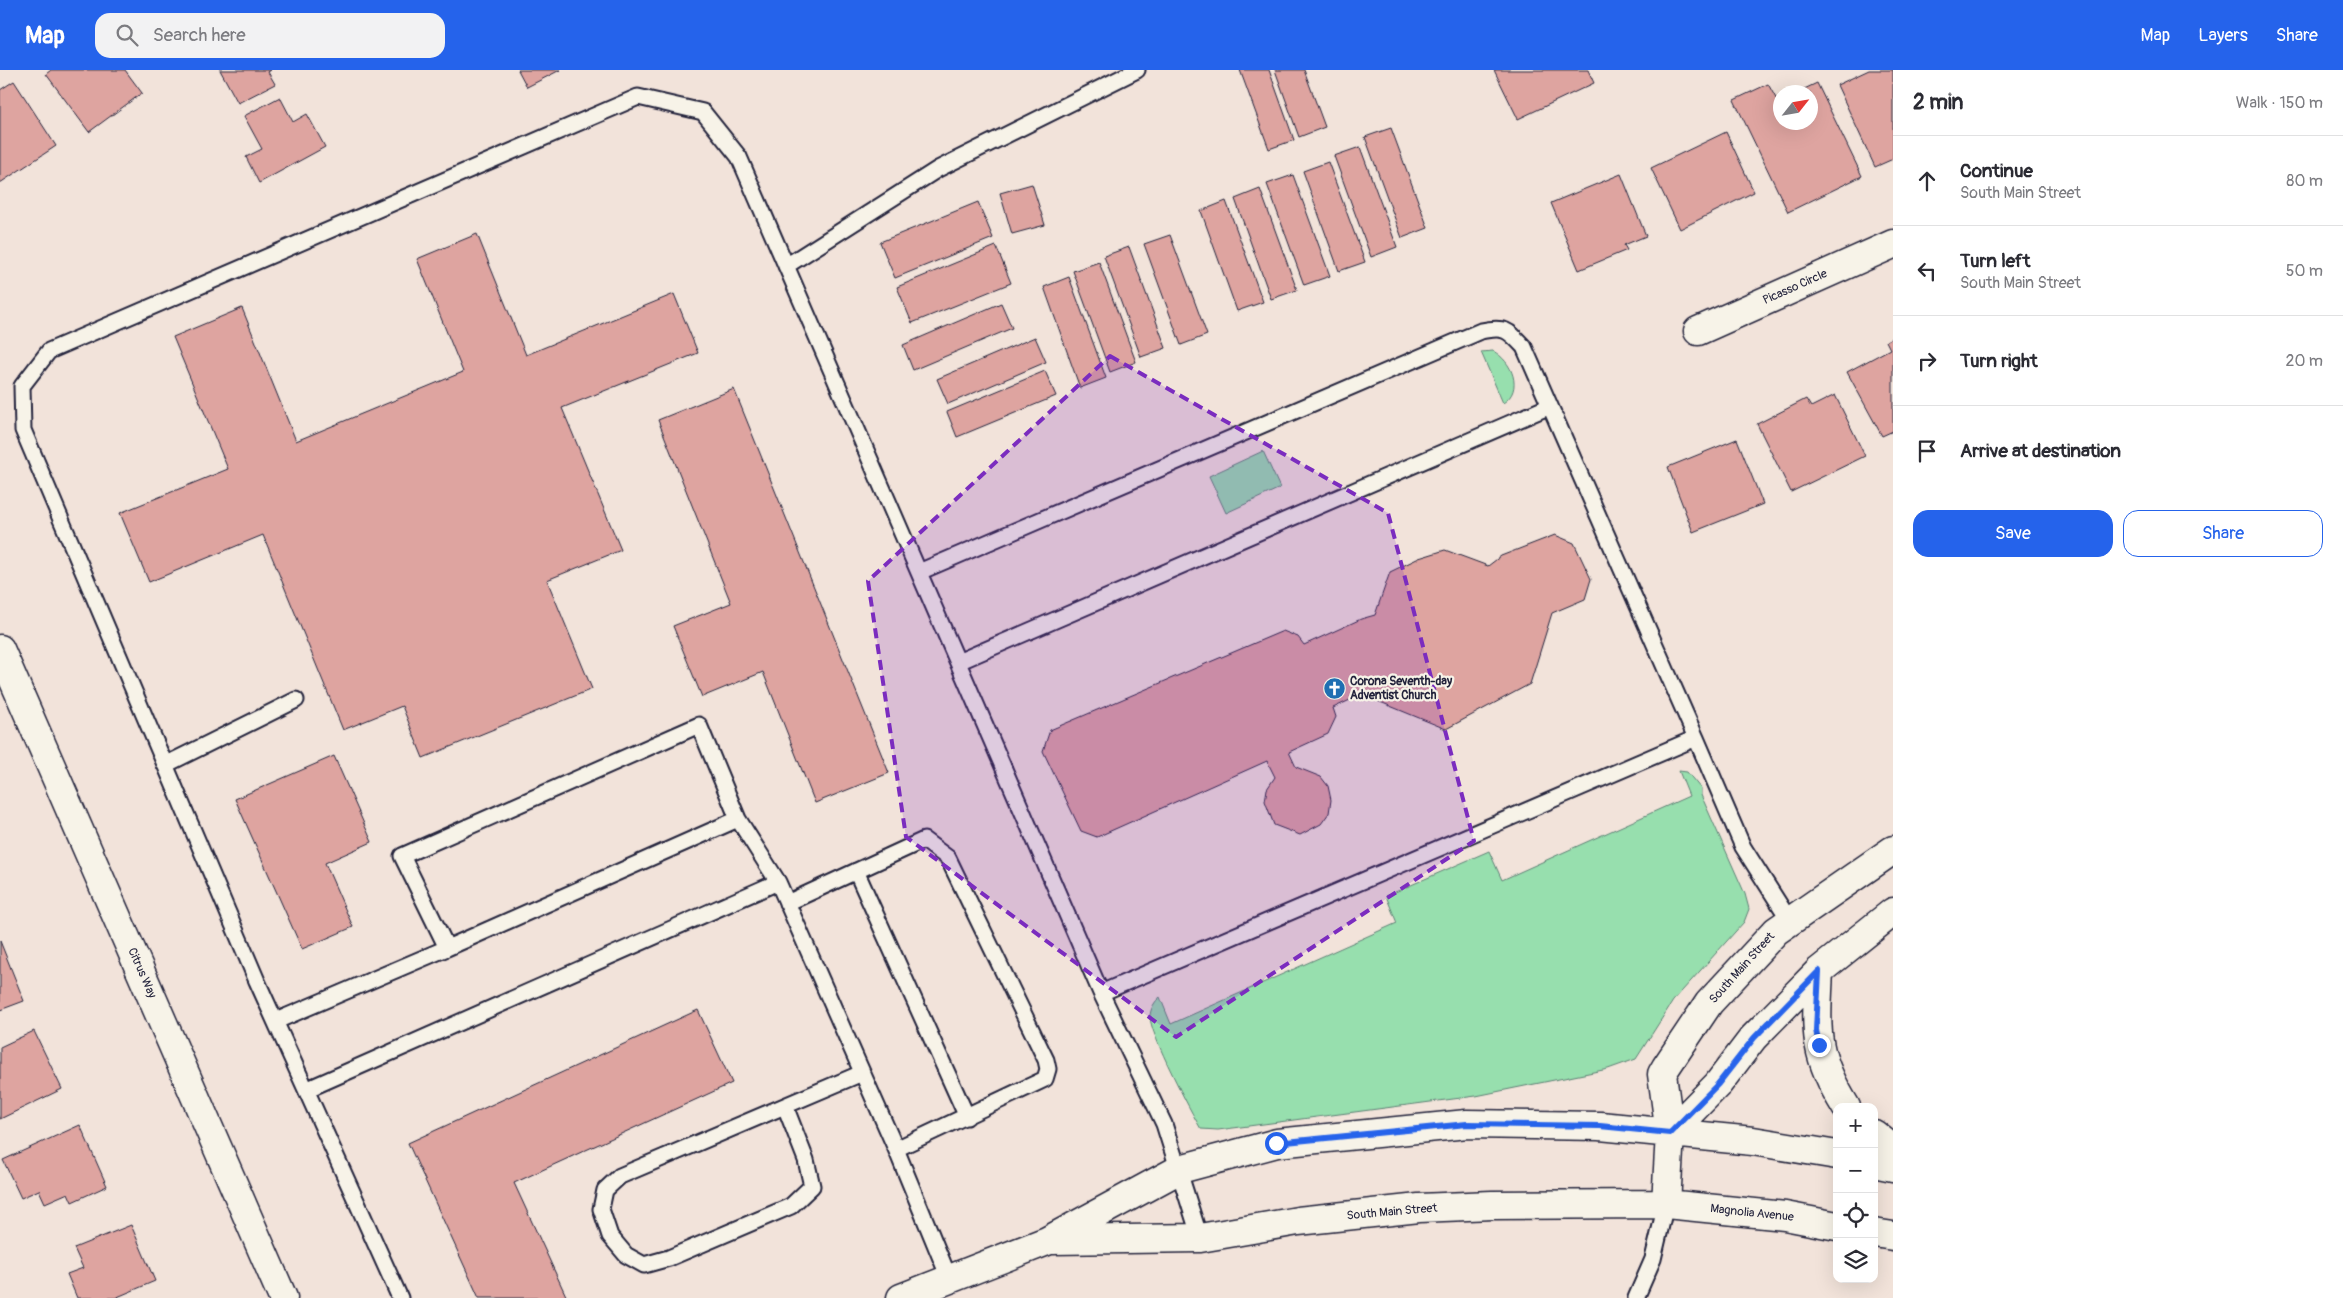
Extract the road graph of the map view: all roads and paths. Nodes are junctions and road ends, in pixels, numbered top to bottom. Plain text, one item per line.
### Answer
1 (1137, 70) edge
2 (1893, 244) edge
3 (786, 266) junction
4 (1698, 330) dead end
5 (1550, 406) junction
6 (919, 572) junction
7 (0, 649) edge
8 (958, 662) junction
9 (296, 700) dead end
10 (1696, 738) junction
11 (165, 765) junction
12 (738, 819) junction
13 (1893, 850) edge
14 (856, 871) junction
15 (778, 882) junction
16 (787, 903) junction
17 (1893, 912) edge
18 (1790, 921) junction
19 (447, 948) junction
20 (1819, 971) junction
21 (1101, 993) junction
22 (276, 1021) junction
23 (862, 1073) junction
24 (308, 1089) junction
25 (1844, 1103) edge
26 (785, 1106) junction
27 (966, 1117) junction
28 (1670, 1133) junction
29 (1878, 1137) edge
30 (896, 1149) junction
31 (1893, 1149) edge
32 (1833, 1154) edge
33 (1878, 1164) edge
34 (1893, 1167) edge
35 (1180, 1169) junction
36 (1666, 1204) junction
37 (1833, 1225) edge
38 (1878, 1234) edge
39 (1893, 1236) edge
40 (1200, 1238) junction
41 (1048, 1240) junction
42 (949, 1278) junction
43 (283, 1298) edge
44 (400, 1298) edge
45 (901, 1298) edge
46 (1636, 1298) edge

1 - 3 lane
2 - 4 main road, Picasso Circle
3 - 6 lane
3 - 11 lane
5 - 6 lane
5 - 8 lane
5 - 10 lane
6 - 8 lane
7 - 43 main road, Citrus Way
8 - 21 lane
9 - 11 lane
10 - 18 lane
10 - 21 lane
11 - 22 lane
12 - 15 lane
12 - 19 lane
12 - 19 lane
13 - 18 main road, South Main Street
14 - 16 lane
14 - 27 lane
14 - 27 lane
15 - 16 lane
15 - 24 lane
16 - 23 lane
17 - 20 main road
18 - 28 main road, South Main Street
19 - 22 lane
20 - 25 main road
20 - 28 main road
21 - 35 lane
22 - 24 lane
23 - 26 lane
23 - 30 lane
24 - 44 lane
26 - 26 lane
27 - 30 lane
28 - 32 main road
28 - 35 main road, South Main Street
28 - 36 main road, South Main Street
29 - 31 main road
30 - 42 lane
33 - 34 main road
35 - 40 lane
35 - 41 main road, South Main Street
36 - 37 main road, Magnolia Avenue
36 - 40 main road, South Main Street
36 - 46 lane
38 - 39 main road
40 - 41 main road, South Main Street
41 - 42 main road, South Main Street
42 - 45 main road, South Main Street

